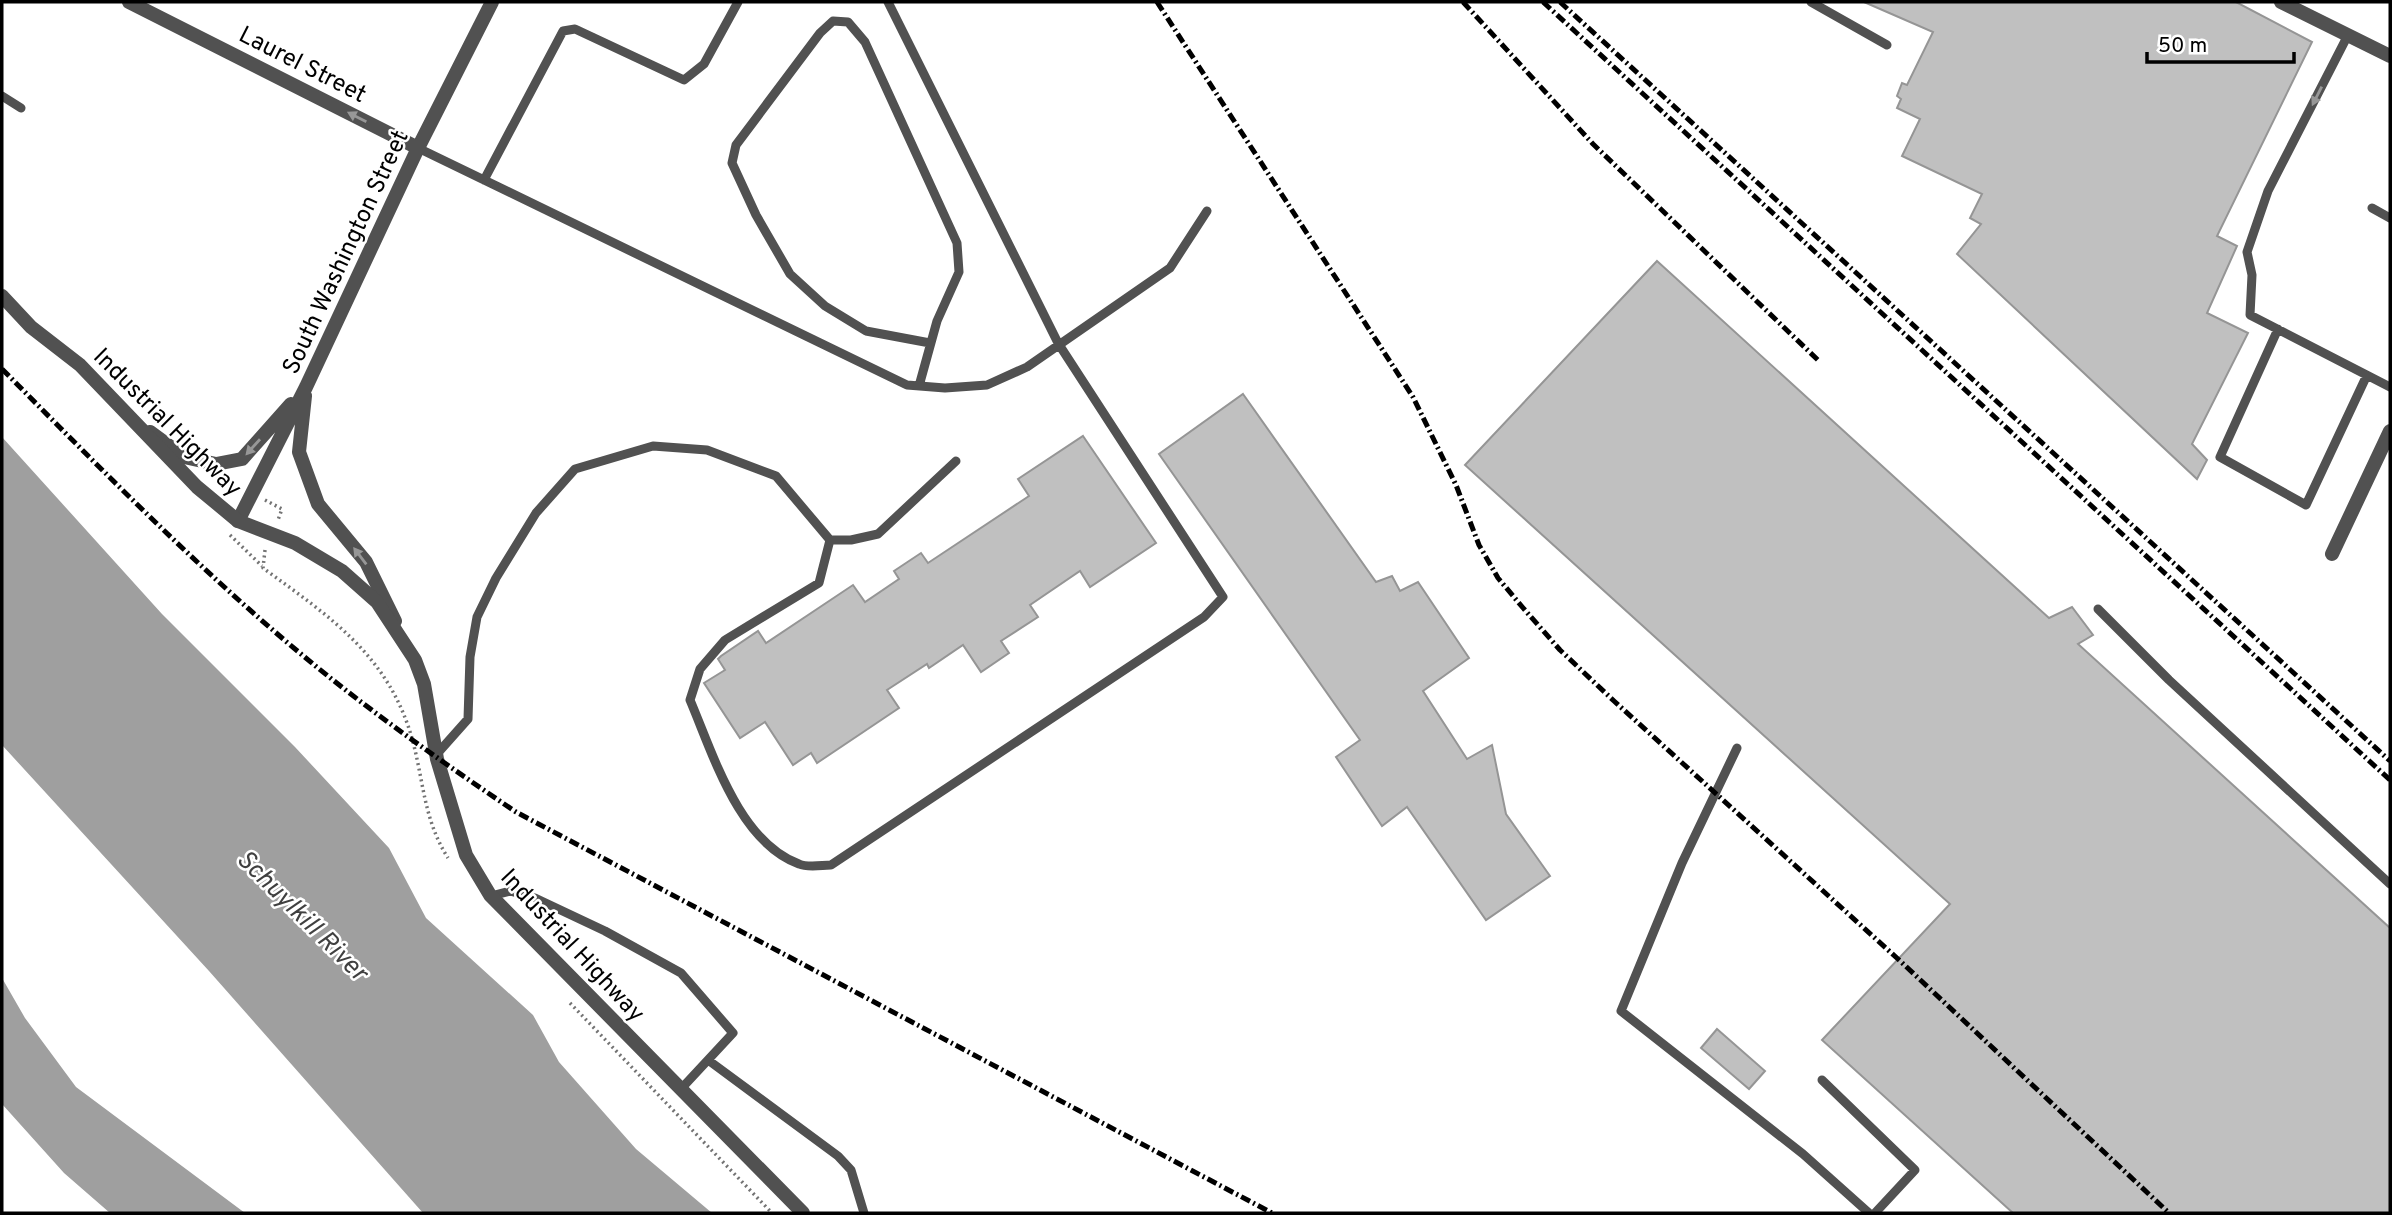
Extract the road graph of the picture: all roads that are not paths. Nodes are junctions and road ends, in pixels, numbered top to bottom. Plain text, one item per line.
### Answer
1 (129, 2) edge
2 (738, 2) edge
3 (888, 2) edge
4 (1811, 2) edge
5 (2281, 2) edge
6 (488, 3) edge
7 (2348, 35) junction
8 (1887, 45) dead end
9 (2390, 56) edge
10 (2, 96) edge
11 (21, 108) dead end
12 (418, 148) junction
13 (484, 180) junction
14 (2372, 208) dead end
15 (1207, 211) dead end
16 (2390, 218) edge
17 (2, 296) edge
18 (2278, 329) junction
19 (930, 342) junction
20 (1058, 343) junction
21 (2367, 375) junction
22 (919, 386) junction
23 (306, 387) junction
24 (2390, 387) edge
25 (128, 415) junction
26 (2390, 430) edge
27 (956, 461) dead end
28 (238, 521) junction
29 (830, 540) junction
30 (2332, 554) dead end
31 (2098, 608) dead end
32 (415, 660) junction
33 (1737, 748) dead end
34 (436, 755) junction
35 (2390, 884) edge
36 (491, 895) junction
37 (708, 1060) junction
38 (1822, 1080) dead end
39 (680, 1090) junction
40 (803, 1213) edge
41 (864, 1213) edge
42 (1869, 1213) edge
43 (1875, 1213) edge

12 -> 1 street, Laurel Street
2 - 13 lane
3 - 20 lane
4 - 8 lane
5 - 7 street
6 - 12 street, South Washington Street
7 - 9 street
7 -> 18 lane
10 - 11 lane
12 - 13 lane
12 - 23 street, South Washington Street
13 - 22 lane
14 - 16 lane
15 - 20 lane
17 - 25 street, Industrial Highway
18 - 21 lane
18 - 21 lane
19 - 19 lane
19 - 22 lane
20 - 22 lane
20 - 29 lane
21 - 24 lane
23 -> 25 street
23 - 28 street, South Washington Street
32 -> 23 street
25 - 28 street, Industrial Highway
26 - 30 street
27 - 29 lane
28 - 32 street, Industrial Highway
29 - 34 lane
31 - 35 lane
32 - 34 street, Industrial Highway
33 - 42 lane
34 - 36 street, Industrial Highway
36 - 37 lane
36 - 39 street, Industrial Highway
37 - 39 lane
37 - 41 lane
38 - 43 lane
39 - 40 street, Industrial Highway

